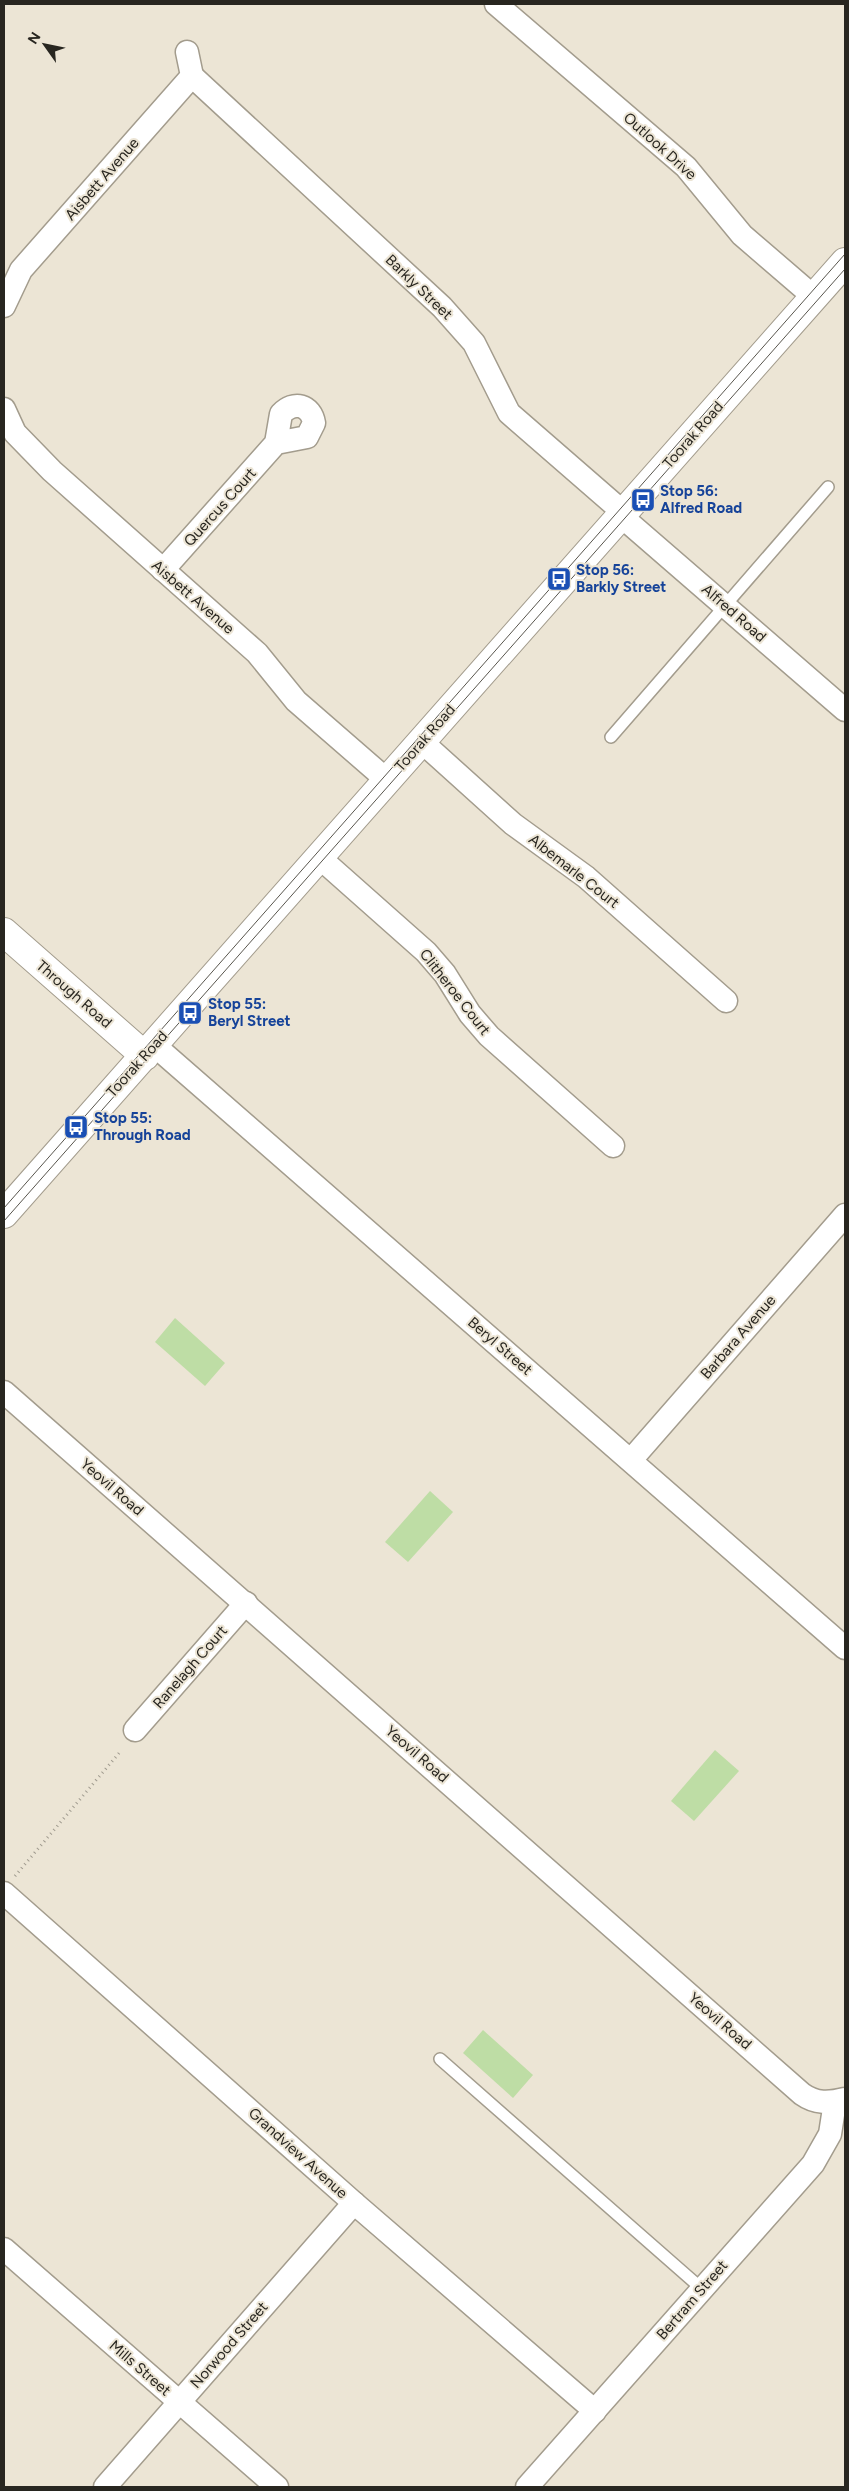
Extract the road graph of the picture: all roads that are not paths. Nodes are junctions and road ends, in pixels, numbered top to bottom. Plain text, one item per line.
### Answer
1 (496, 4) edge
2 (187, 52) dead end
3 (192, 76) junction
4 (845, 262) edge
5 (814, 297) junction
6 (4, 306) edge
7 (4, 408) edge
8 (276, 443) dead end
9 (828, 487) dead end
10 (622, 515) junction
11 (163, 570) junction
12 (725, 605) junction
13 (845, 710) edge
14 (611, 737) dead end
15 (422, 742) junction
16 (388, 781) junction
17 (320, 858) junction
18 (4, 932) edge
19 (726, 1001) dead end
20 (149, 1050) junction
21 (613, 1146) dead end
22 (4, 1214) edge
23 (845, 1215) edge
24 (4, 1392) edge
25 (631, 1460) junction
26 (246, 1604) junction
27 (845, 1646) edge
28 (135, 1730) dead end
29 (9, 1884) edge
30 (440, 2058) dead end
31 (840, 2100) edge
32 (354, 2203) junction
33 (4, 2249) edge
34 (702, 2289) junction
35 (179, 2402) junction
36 (595, 2411) junction
37 (104, 2487) edge
38 (277, 2487) edge
39 (527, 2487) edge

1 - 5 street, Outlook Drive
2 - 3 street
3 - 6 street, Aisbett Avenue
3 - 10 street, Barkly Street
4 - 5 main road, Toorak Road
5 - 10 main road, Toorak Road
7 - 11 street, Aisbett Avenue
8 - 11 street, Quercus Court
9 - 12 lane
10 - 12 street, Alfred Road
10 - 15 main road, Toorak Road
11 - 16 street, Aisbett Avenue
12 - 13 street, Alfred Road
12 - 14 lane
15 - 16 main road, Toorak Road
15 - 19 street, Albemarle Court
16 - 17 main road, Toorak Road
17 - 20 main road, Toorak Road
17 - 21 street, Clitheroe Court
18 - 20 main road, Through Road
20 - 22 main road, Toorak Road
20 - 25 street, Beryl Street
23 - 25 street, Barbara Avenue
24 - 26 street, Yeovil Road
25 - 27 street, Beryl Street
26 - 28 street, Ranelagh Court
26 - 31 street, Yeovil Road
29 - 32 street, Grandview Avenue
30 - 34 lane
31 - 34 street, Bertram Street
32 - 35 street, Norwood Street
32 - 36 street, Grandview Avenue
33 - 35 street, Mills Street
34 - 36 street, Bertram Street
35 - 37 street, Norwood Street
35 - 38 street, Mills Street
36 - 39 street, Bertram Street

